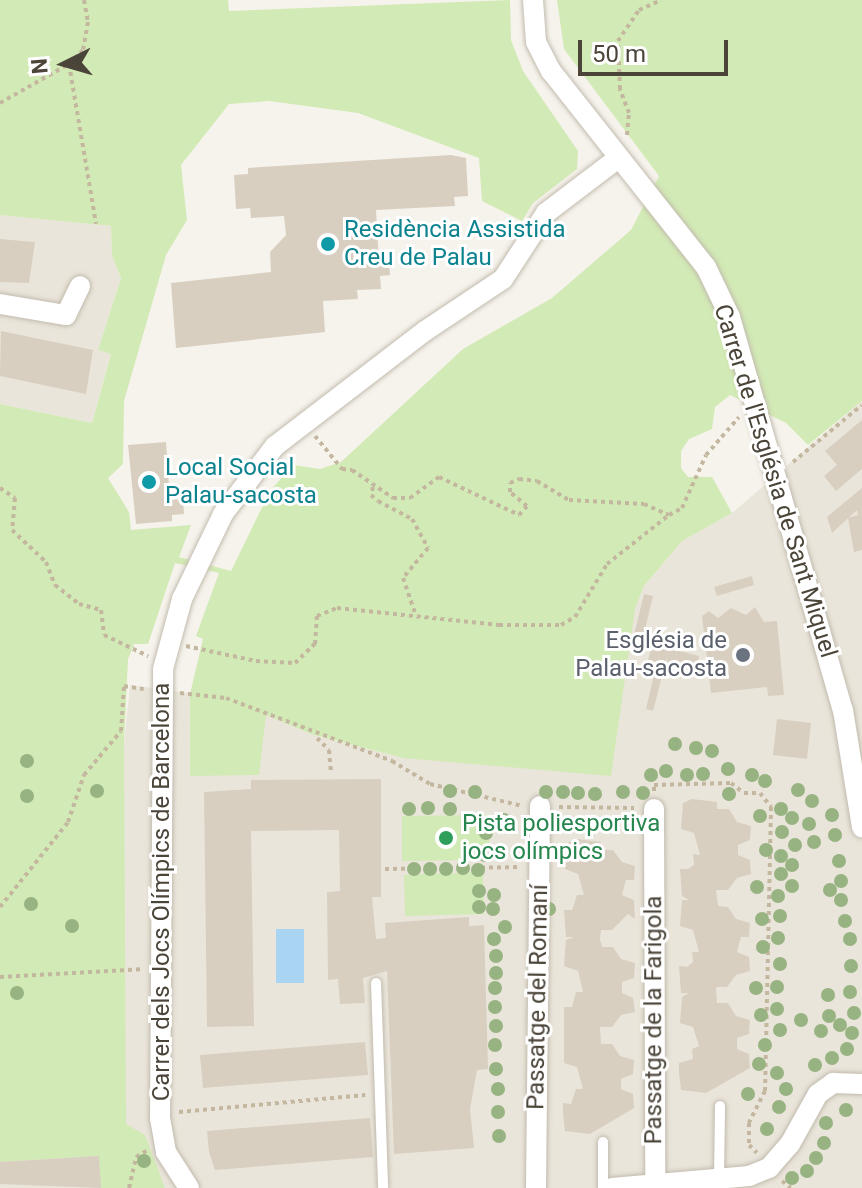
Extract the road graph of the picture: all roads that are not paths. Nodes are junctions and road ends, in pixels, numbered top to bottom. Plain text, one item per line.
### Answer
1 (533, 0) edge
2 (614, 155) junction
3 (80, 286) dead end
4 (0, 304) edge
5 (540, 806) road end
6 (654, 809) road end
7 (862, 827) edge
8 (376, 983) dead end
9 (862, 1084) edge
10 (720, 1106) dead end
11 (603, 1142) dead end
12 (719, 1179) junction
13 (655, 1184) junction
14 (189, 1188) edge
15 (383, 1188) edge
16 (536, 1188) edge
17 (603, 1188) edge
18 (612, 1188) edge

1 - 2 street, Carrer de l'Església de Sant Miquel
2 - 7 street, Carrer de l'Església de Sant Miquel
2 - 14 street, Carrer dels Jocs Olímpics de Barcelona
3 - 4 street
5 - 16 street, Passatge del Romaní
6 - 13 street, Passatge de la Farigola
8 - 15 lane
9 - 12 street
10 - 12 lane
11 - 17 lane
12 - 13 street
13 - 18 street

